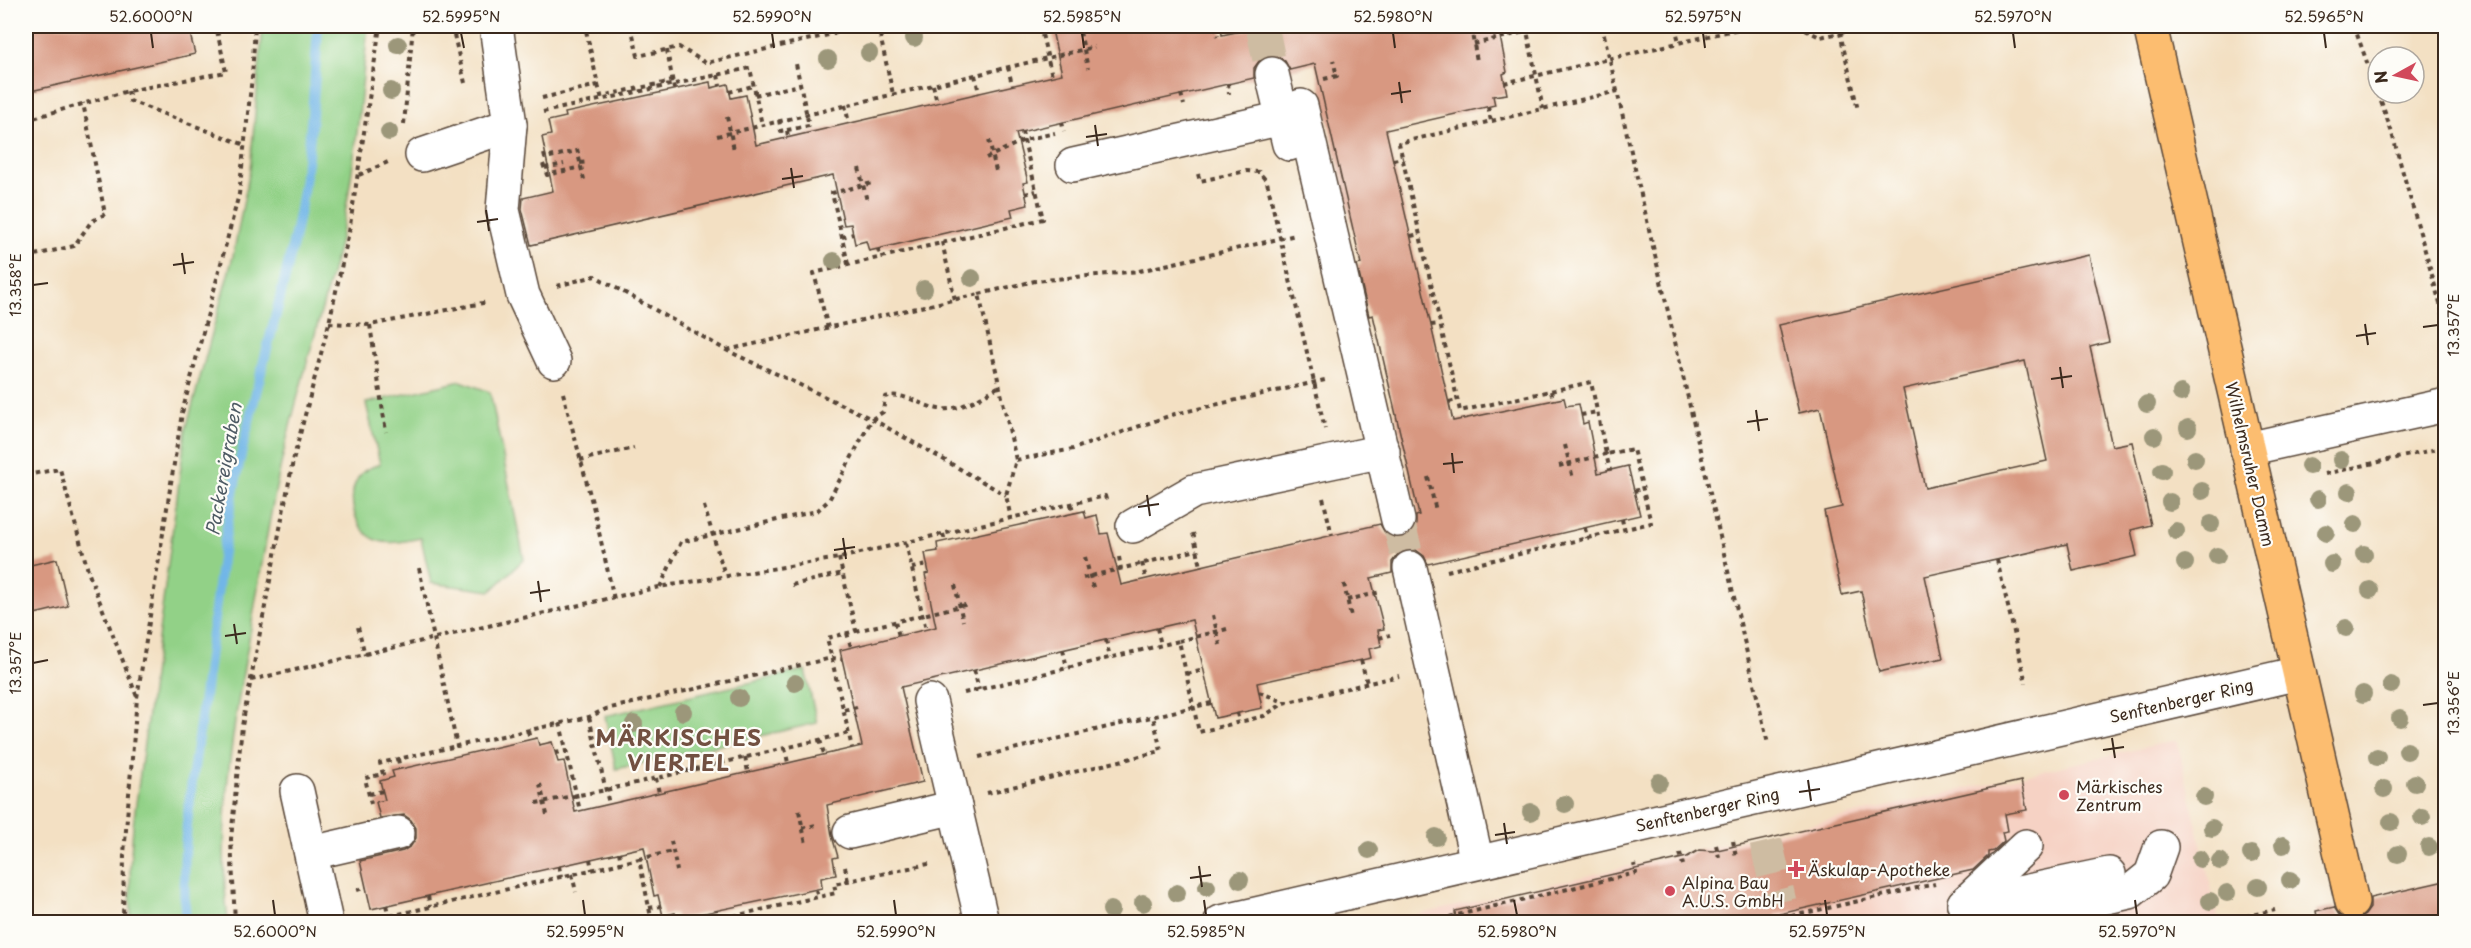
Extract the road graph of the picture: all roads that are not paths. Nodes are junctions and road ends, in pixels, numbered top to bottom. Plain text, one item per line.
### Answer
1 (496, 26) edge
2 (2150, 26) edge
3 (1272, 74) tunnel mouth
4 (1292, 112) junction
5 (523, 119) junction
6 (406, 149) road end
7 (1073, 165) dead end
8 (1345, 292) junction
9 (554, 362) dead end
10 (2445, 405) edge
11 (2247, 449) junction
12 (1383, 451) junction
13 (1398, 520) tunnel mouth
14 (1125, 536) road end
15 (1414, 577) tunnel mouth
16 (2300, 673) junction
17 (930, 701) road end
18 (297, 791) dead end
19 (967, 801) junction
20 (850, 832) dead end
21 (386, 836) road end
22 (2152, 845) dead end
23 (2026, 846) dead end
24 (311, 853) junction
25 (1477, 862) junction
26 (2352, 902) dead end
27 (326, 922) edge
28 (982, 922) edge
29 (1221, 922) edge

1 - 5 street
2 - 11 main road, Wilhelmsruher Damm
3 - 4 street
4 - 7 street
4 - 8 street
4 - 8 street
5 - 6 street
5 - 9 street
8 - 12 street
10 - 11 street
11 - 16 main road, Wilhelmsruher Damm
12 - 13 street
12 - 14 street
15 - 25 street
16 - 25 street, Senftenberger Ring
16 - 26 main road, Wilhelmsruher Damm
17 - 19 street
18 - 24 street
19 - 20 street
19 - 28 street
21 - 24 street
22 - 23 street
24 - 27 street
25 - 29 street, Senftenberger Ring

